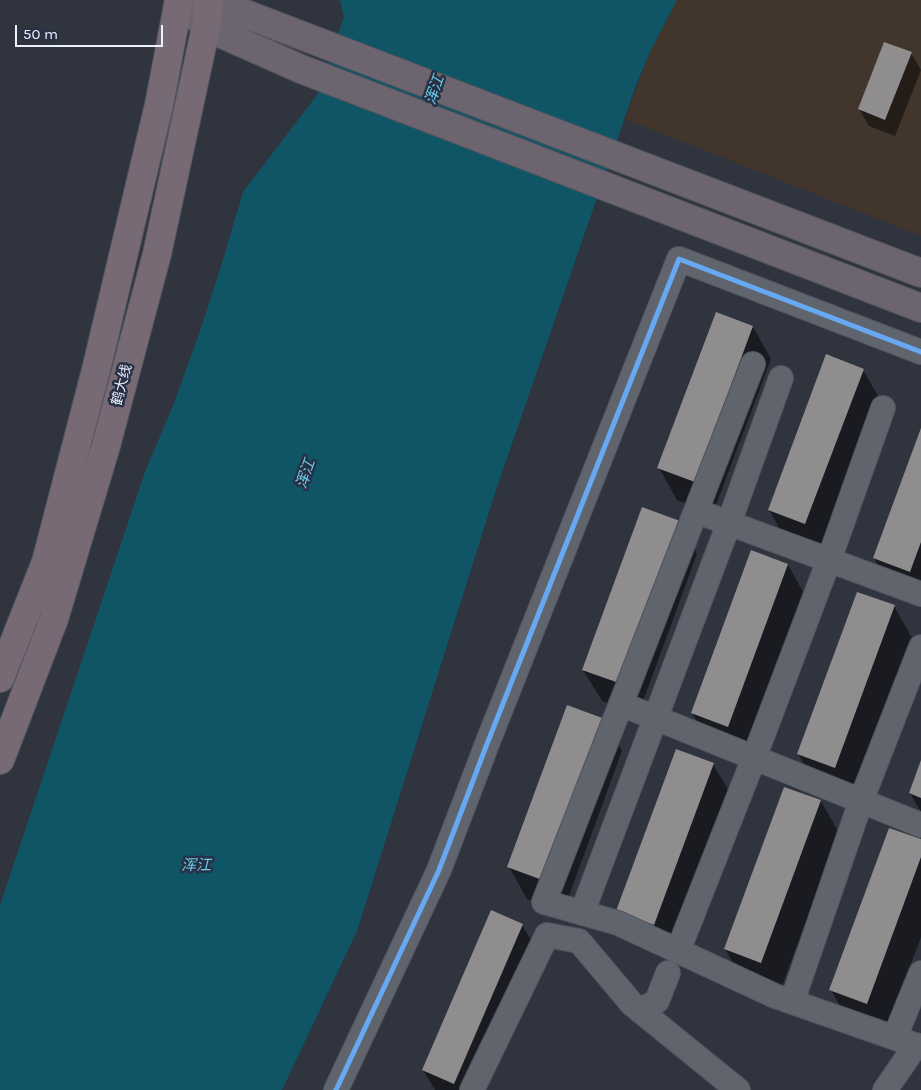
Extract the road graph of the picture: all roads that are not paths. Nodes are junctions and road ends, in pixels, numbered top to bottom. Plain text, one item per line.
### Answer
1 (180, 0) edge
2 (209, 0) edge
3 (206, 27) junction
4 (921, 273) edge
5 (921, 308) edge
6 (921, 352) edge
7 (753, 364) dead end
8 (781, 378) dead end
9 (883, 408) dead end
10 (696, 510) junction
11 (730, 523) junction
12 (829, 560) junction
13 (921, 594) edge
14 (921, 647) edge
15 (0, 678) edge
16 (621, 704) junction
17 (656, 718) junction
18 (754, 758) junction
19 (0, 760) edge
20 (861, 801) junction
21 (921, 825) edge
22 (582, 913) junction
23 (618, 924) junction
24 (579, 941) junction
25 (678, 951) junction
26 (668, 973) dead end
27 (921, 973) edge
28 (792, 1002) junction
29 (640, 1011) junction
30 (910, 1043) edge
31 (735, 1089) edge
32 (336, 1090) edge
33 (472, 1090) edge
34 (885, 1090) edge

1 - 3 main road
1 - 15 highway, 鹤大线
2 - 3 highway, 鹤大线
2 - 4 main road
3 - 5 main road
3 - 19 highway, 鹤大线
6 - 32 street
7 - 10 street
8 - 11 street
9 - 12 street
10 - 11 street
10 - 16 street
11 - 12 street
11 - 17 street
12 - 13 street
12 - 18 street
14 - 20 street
16 - 17 street
16 - 22 street
17 - 18 street
17 - 22 street
18 - 20 street
18 - 25 street
20 - 21 street
20 - 28 street
22 - 23 street
23 - 24 street
23 - 25 street
24 - 29 street
24 - 33 street
25 - 28 street
26 - 29 street
27 - 30 street
28 - 30 street
29 - 31 street
30 - 34 street

